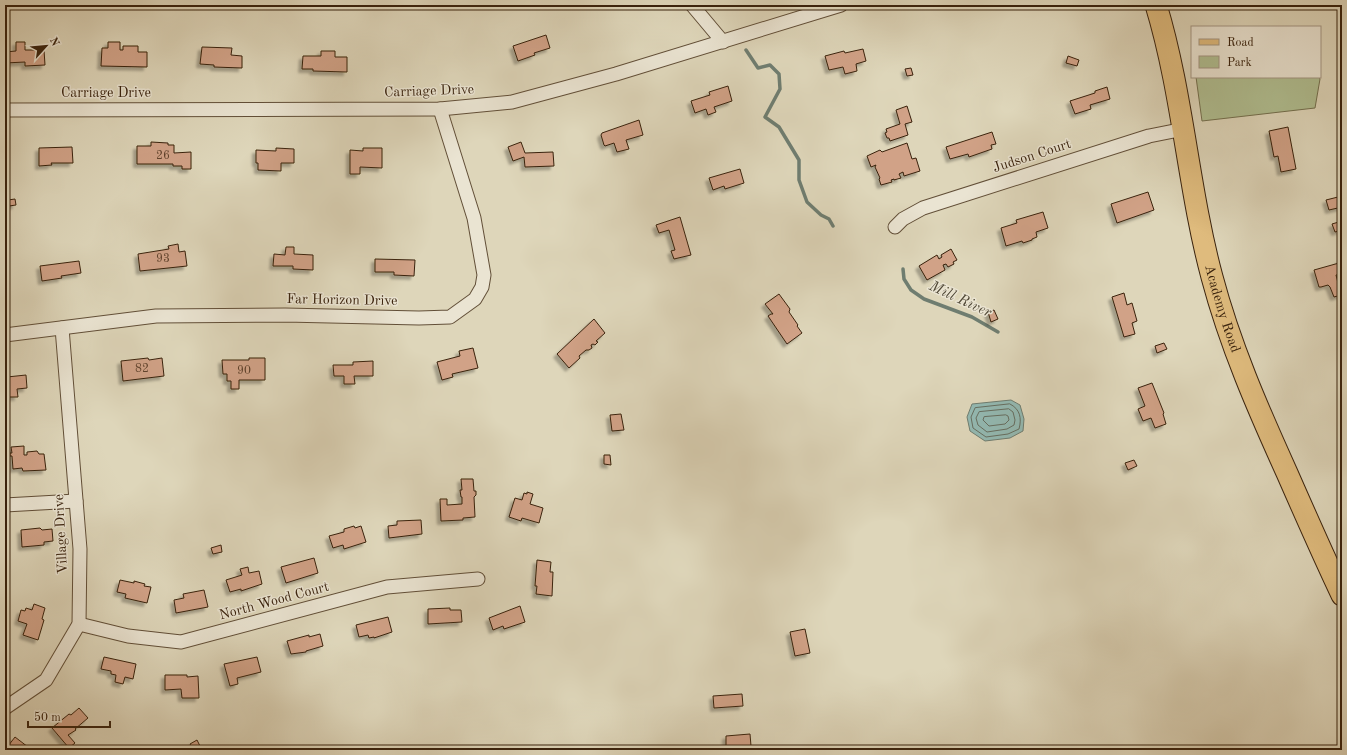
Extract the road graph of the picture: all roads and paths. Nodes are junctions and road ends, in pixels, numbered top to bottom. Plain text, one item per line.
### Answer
1 (692, 5) edge
2 (841, 5) edge
3 (1156, 5) edge
4 (723, 42) junction
5 (440, 109) junction
6 (5, 110) edge
7 (1184, 129) junction
8 (895, 227) dead end
9 (62, 328) junction
10 (5, 335) edge
11 (76, 501) junction
12 (5, 505) edge
13 (478, 579) dead end
14 (1342, 595) edge
15 (79, 624) junction
16 (5, 708) edge

1 - 4 street
2 - 4 street, Carriage Drive
3 - 7 main road, Academy Road
4 - 5 street, Carriage Drive
5 - 6 street, Carriage Drive
5 - 9 street, Far Horizon Drive
7 - 8 street, Judson Court
7 - 14 main road, Academy Road
9 - 10 street, Far Horizon Drive
9 - 11 street, Village Drive
11 - 12 street
11 - 15 street, Village Drive
13 - 15 street, North Wood Court
15 - 16 street, Village Drive

